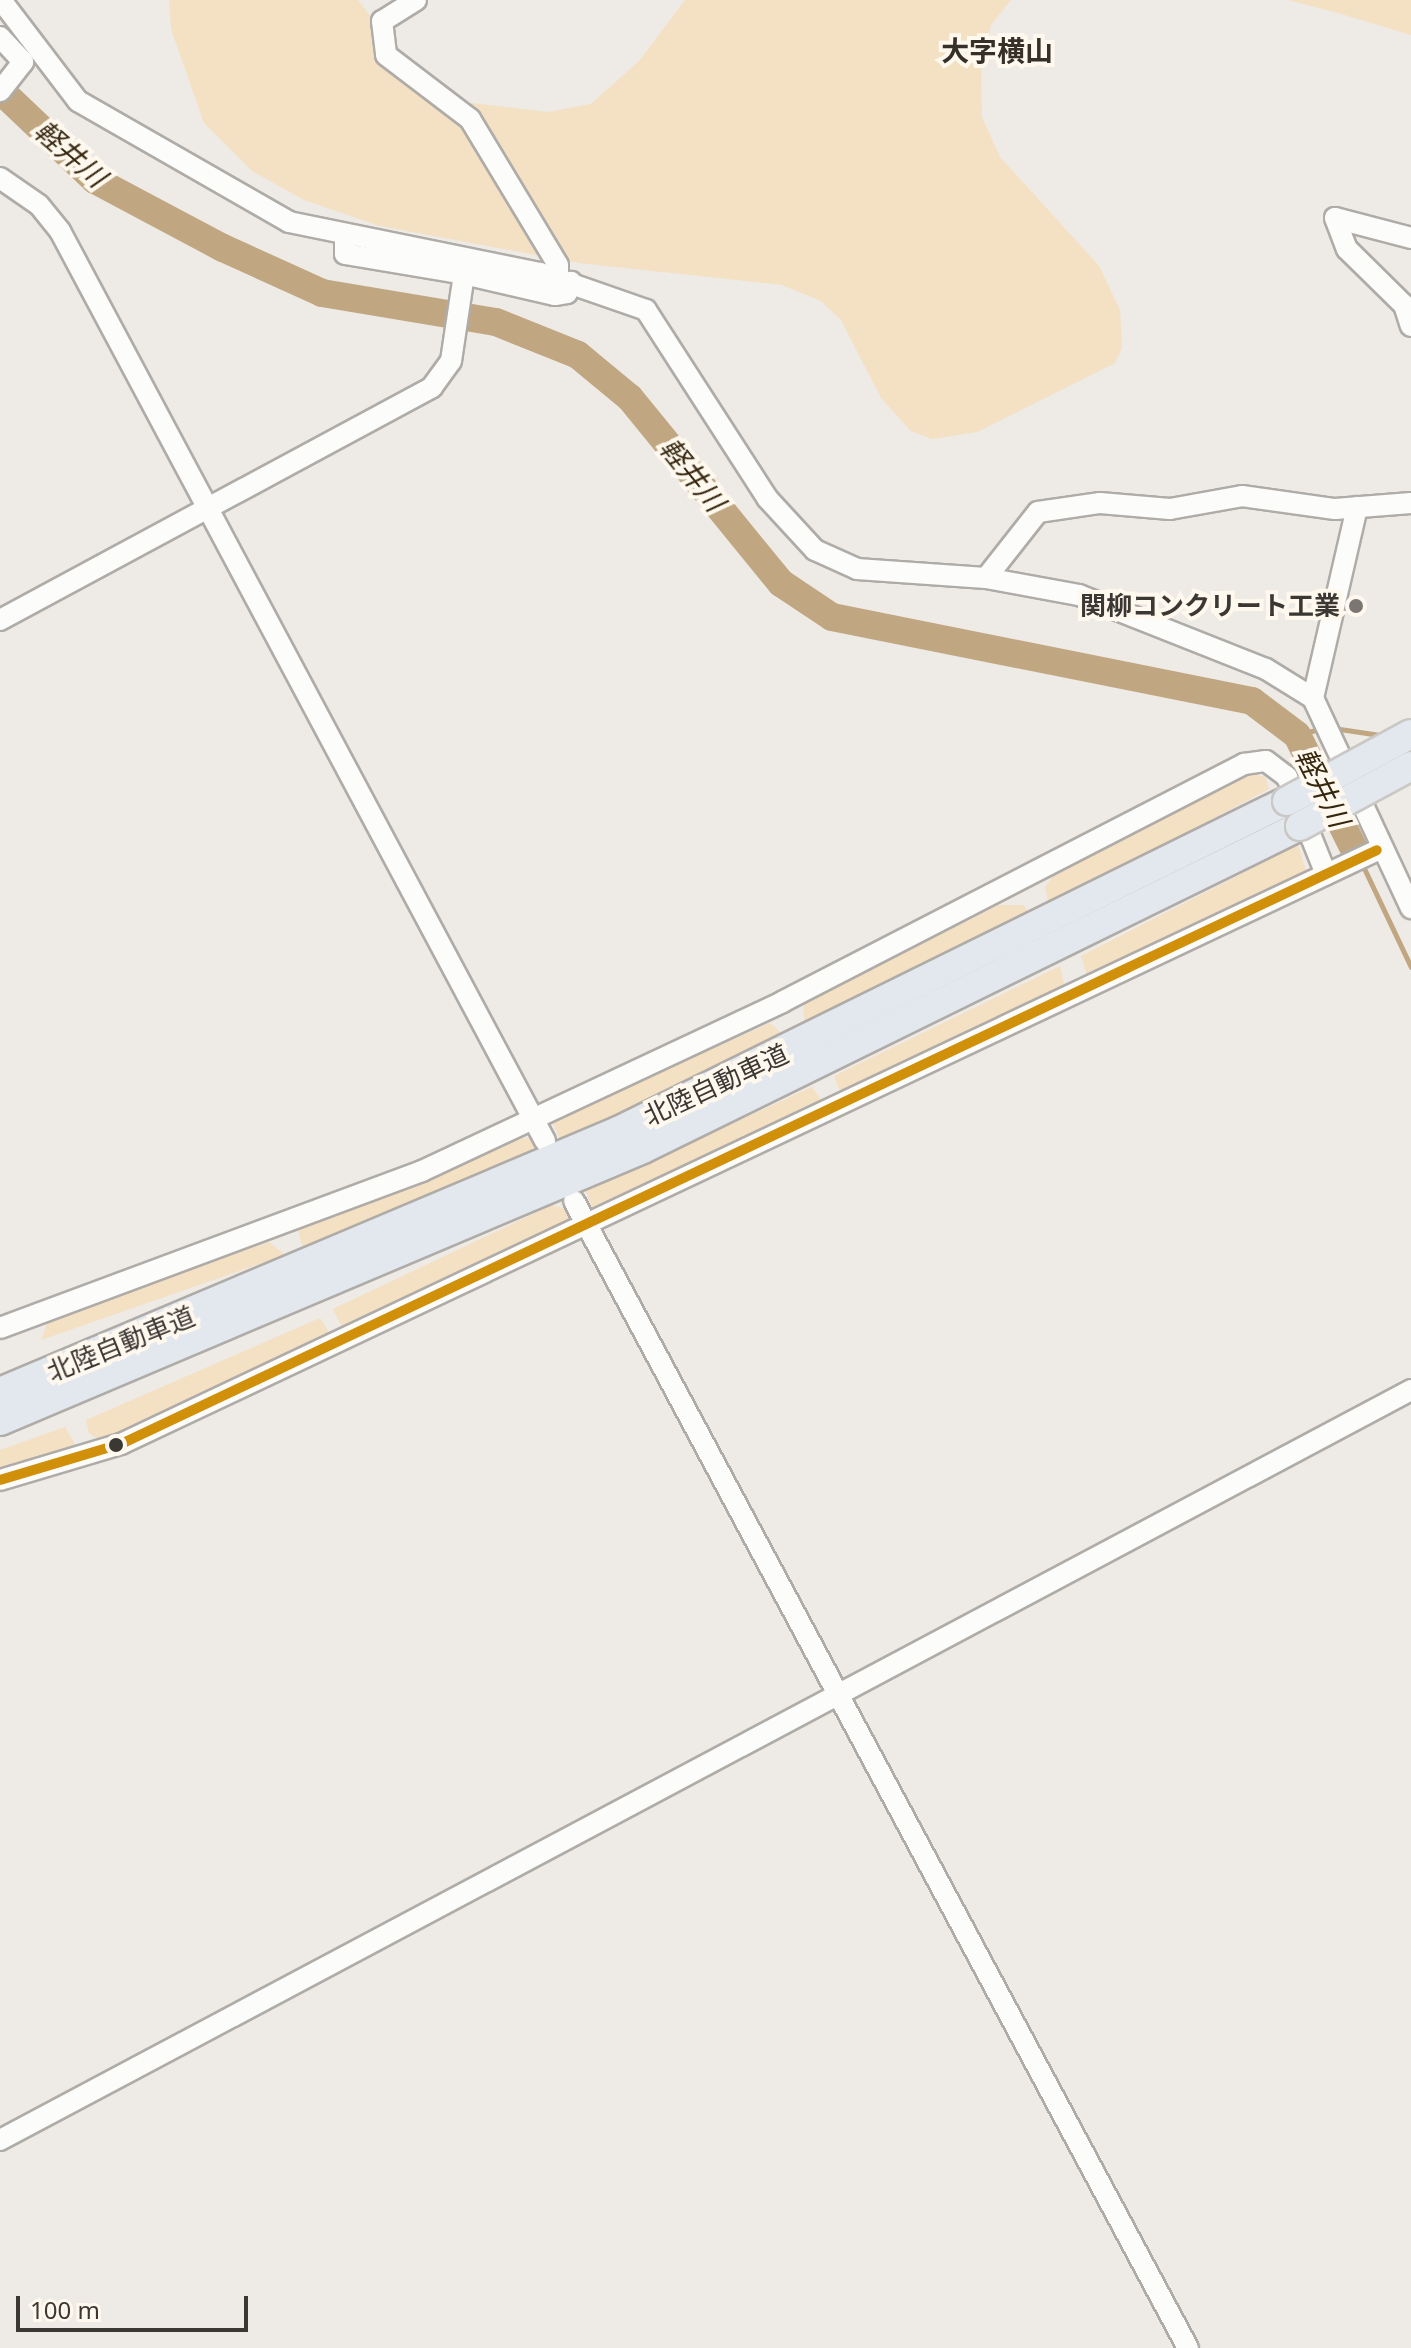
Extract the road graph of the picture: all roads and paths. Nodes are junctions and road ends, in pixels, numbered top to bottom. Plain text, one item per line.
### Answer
1 (1, 0) edge
2 (416, 0) edge
3 (0, 37) edge
4 (0, 91) edge
5 (0, 178) edge
6 (1411, 238) edge
7 (345, 239) junction
8 (564, 280) junction
9 (463, 282) junction
10 (1411, 326) edge
11 (1411, 503) edge
12 (1357, 507) junction
13 (209, 510) junction
14 (986, 578) junction
15 (0, 620) edge
16 (1313, 698) junction
17 (1411, 734) edge
18 (1411, 766) edge
19 (1376, 851) junction
20 (1326, 874) junction
21 (1411, 908) edge
22 (534, 1120) junction
23 (545, 1141) dead end
24 (574, 1201) dead end
25 (587, 1224) junction
26 (0, 1328) edge
27 (1411, 1390) edge
28 (0, 1392) edge
29 (0, 1421) edge
30 (0, 1480) edge
31 (838, 1694) junction
32 (0, 2140) edge
33 (1188, 2348) edge

1 - 7 street
2 - 8 street
3 - 4 street
5 - 13 street
6 - 10 street
7 - 8 street
7 - 9 street
8 - 9 street
8 - 14 street
9 - 13 street
11 - 12 street
12 - 14 street
12 - 16 street
13 - 15 street
13 - 22 street
14 - 16 street
16 - 19 street
17 - 28 highway, 北陸自動車道, bridge
18 - 29 highway, 北陸自動車道, bridge
19 - 20 street
19 - 21 street
20 - 22 street
20 - 25 street
22 - 23 street
22 - 26 street
24 - 25 street
25 - 30 street
25 - 31 street
27 - 31 street
31 - 32 street
31 - 33 street

